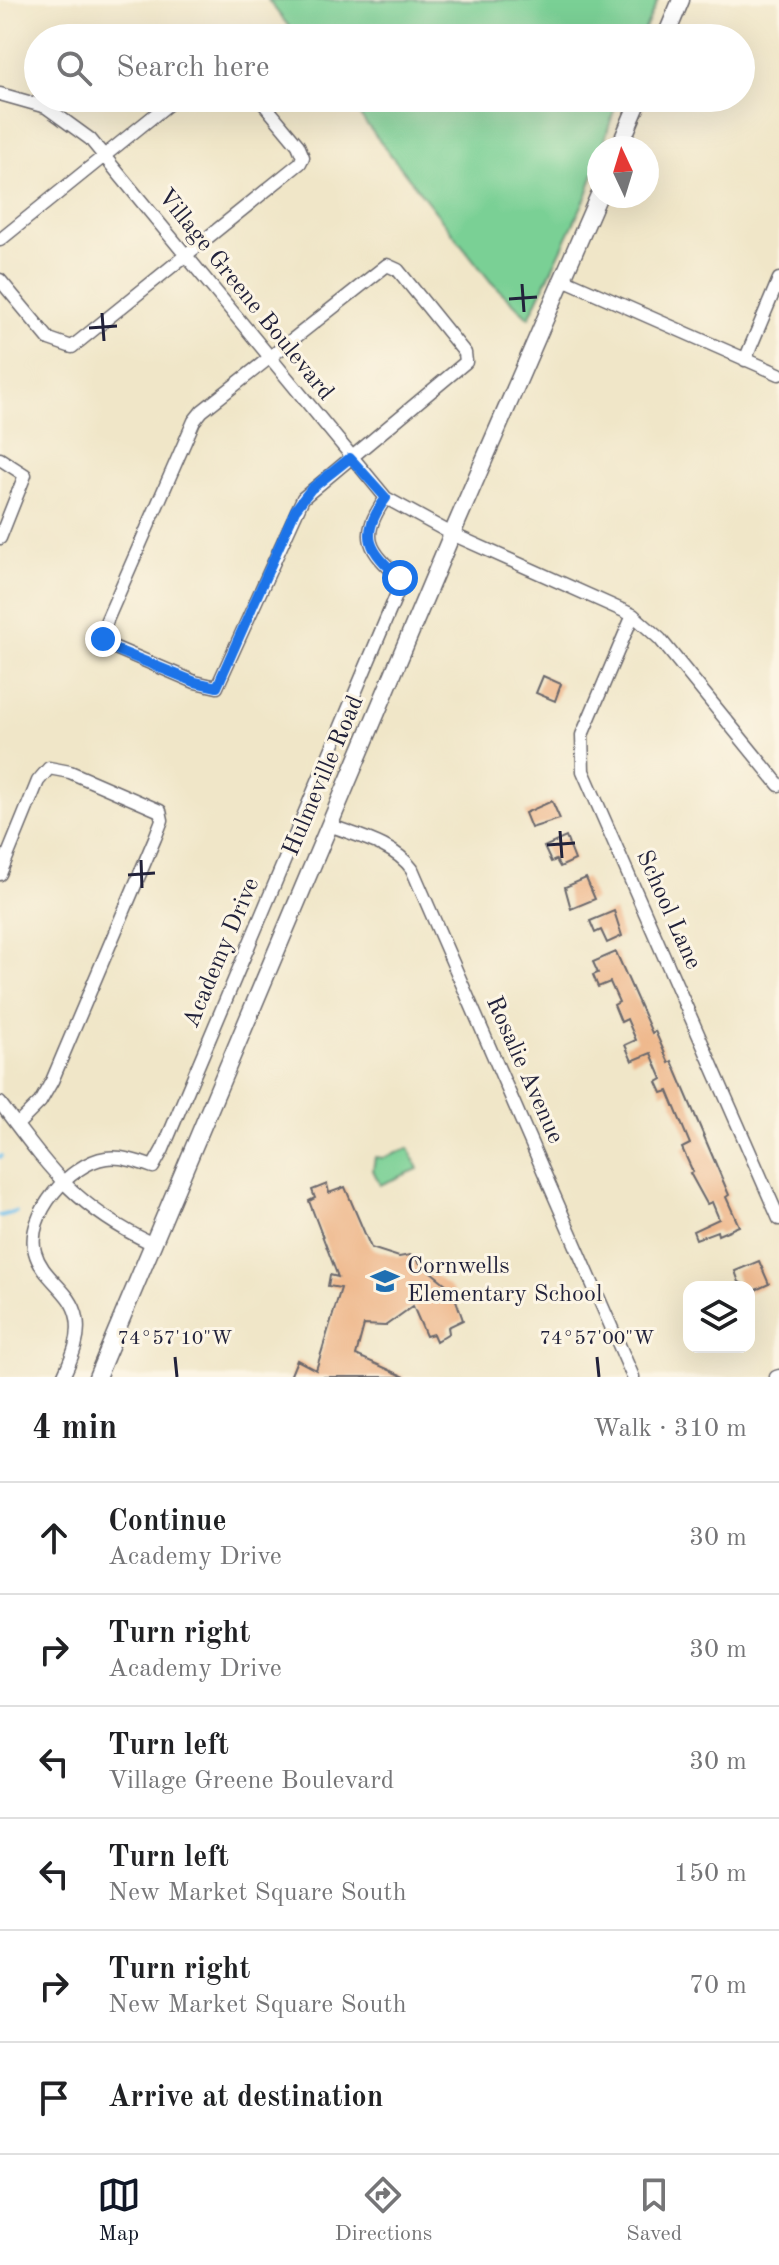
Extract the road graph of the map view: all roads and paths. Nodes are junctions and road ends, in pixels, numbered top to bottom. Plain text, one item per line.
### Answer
1 (681, 0) edge
2 (671, 24) edge
3 (0, 94) edge
4 (24, 99) edge
5 (55, 112) edge
6 (158, 112) edge
7 (271, 112) edge
8 (634, 112) edge
9 (624, 136) edge
10 (104, 155) junction
11 (593, 208) edge
12 (0, 240) edge
13 (185, 257) junction
14 (563, 279) junction
15 (779, 279) edge
16 (0, 280) edge
17 (268, 358) junction
18 (745, 360) junction
19 (779, 374) edge
20 (350, 458) junction
21 (0, 459) edge
22 (386, 498) junction
23 (452, 534) junction
24 (0, 538) edge
25 (633, 615) junction
26 (779, 785) edge
27 (329, 825) junction
28 (0, 874) edge
29 (0, 1103) edge
30 (17, 1125) junction
31 (64, 1185) junction
32 (779, 1219) edge
33 (151, 1243) junction
34 (63, 1377) edge
35 (97, 1377) edge
36 (633, 1377) edge

1 - 2 main road
3 - 4 street, Village Greene Boulevard
5 - 10 street, Village Greene Boulevard
6 - 10 street
7 - 13 street
8 - 9 main road
10 - 12 street
10 - 13 street, Village Greene Boulevard
11 - 14 main road, Hulmeville Road
13 - 16 street
13 - 17 street, Village Greene Boulevard
14 - 18 street
14 - 23 main road, Hulmeville Road
15 - 18 street
17 - 20 street, Village Greene Boulevard
17 - 20 street
17 - 20 street
18 - 19 street
20 - 22 street, Village Greene Boulevard
21 - 24 street
22 - 23 street, Village Greene Boulevard
22 - 31 street, Academy Drive
23 - 25 street, Village Greene Boulevard
23 - 27 main road, Hulmeville Road
25 - 26 street, Village Greene Boulevard
25 - 32 street, School Lane
27 - 33 main road, Hulmeville Road
27 - 36 street, Rosalie Avenue
28 - 30 street
29 - 30 street
30 - 31 street
31 - 33 street
31 - 34 street
33 - 35 main road, Hulmeville Road

